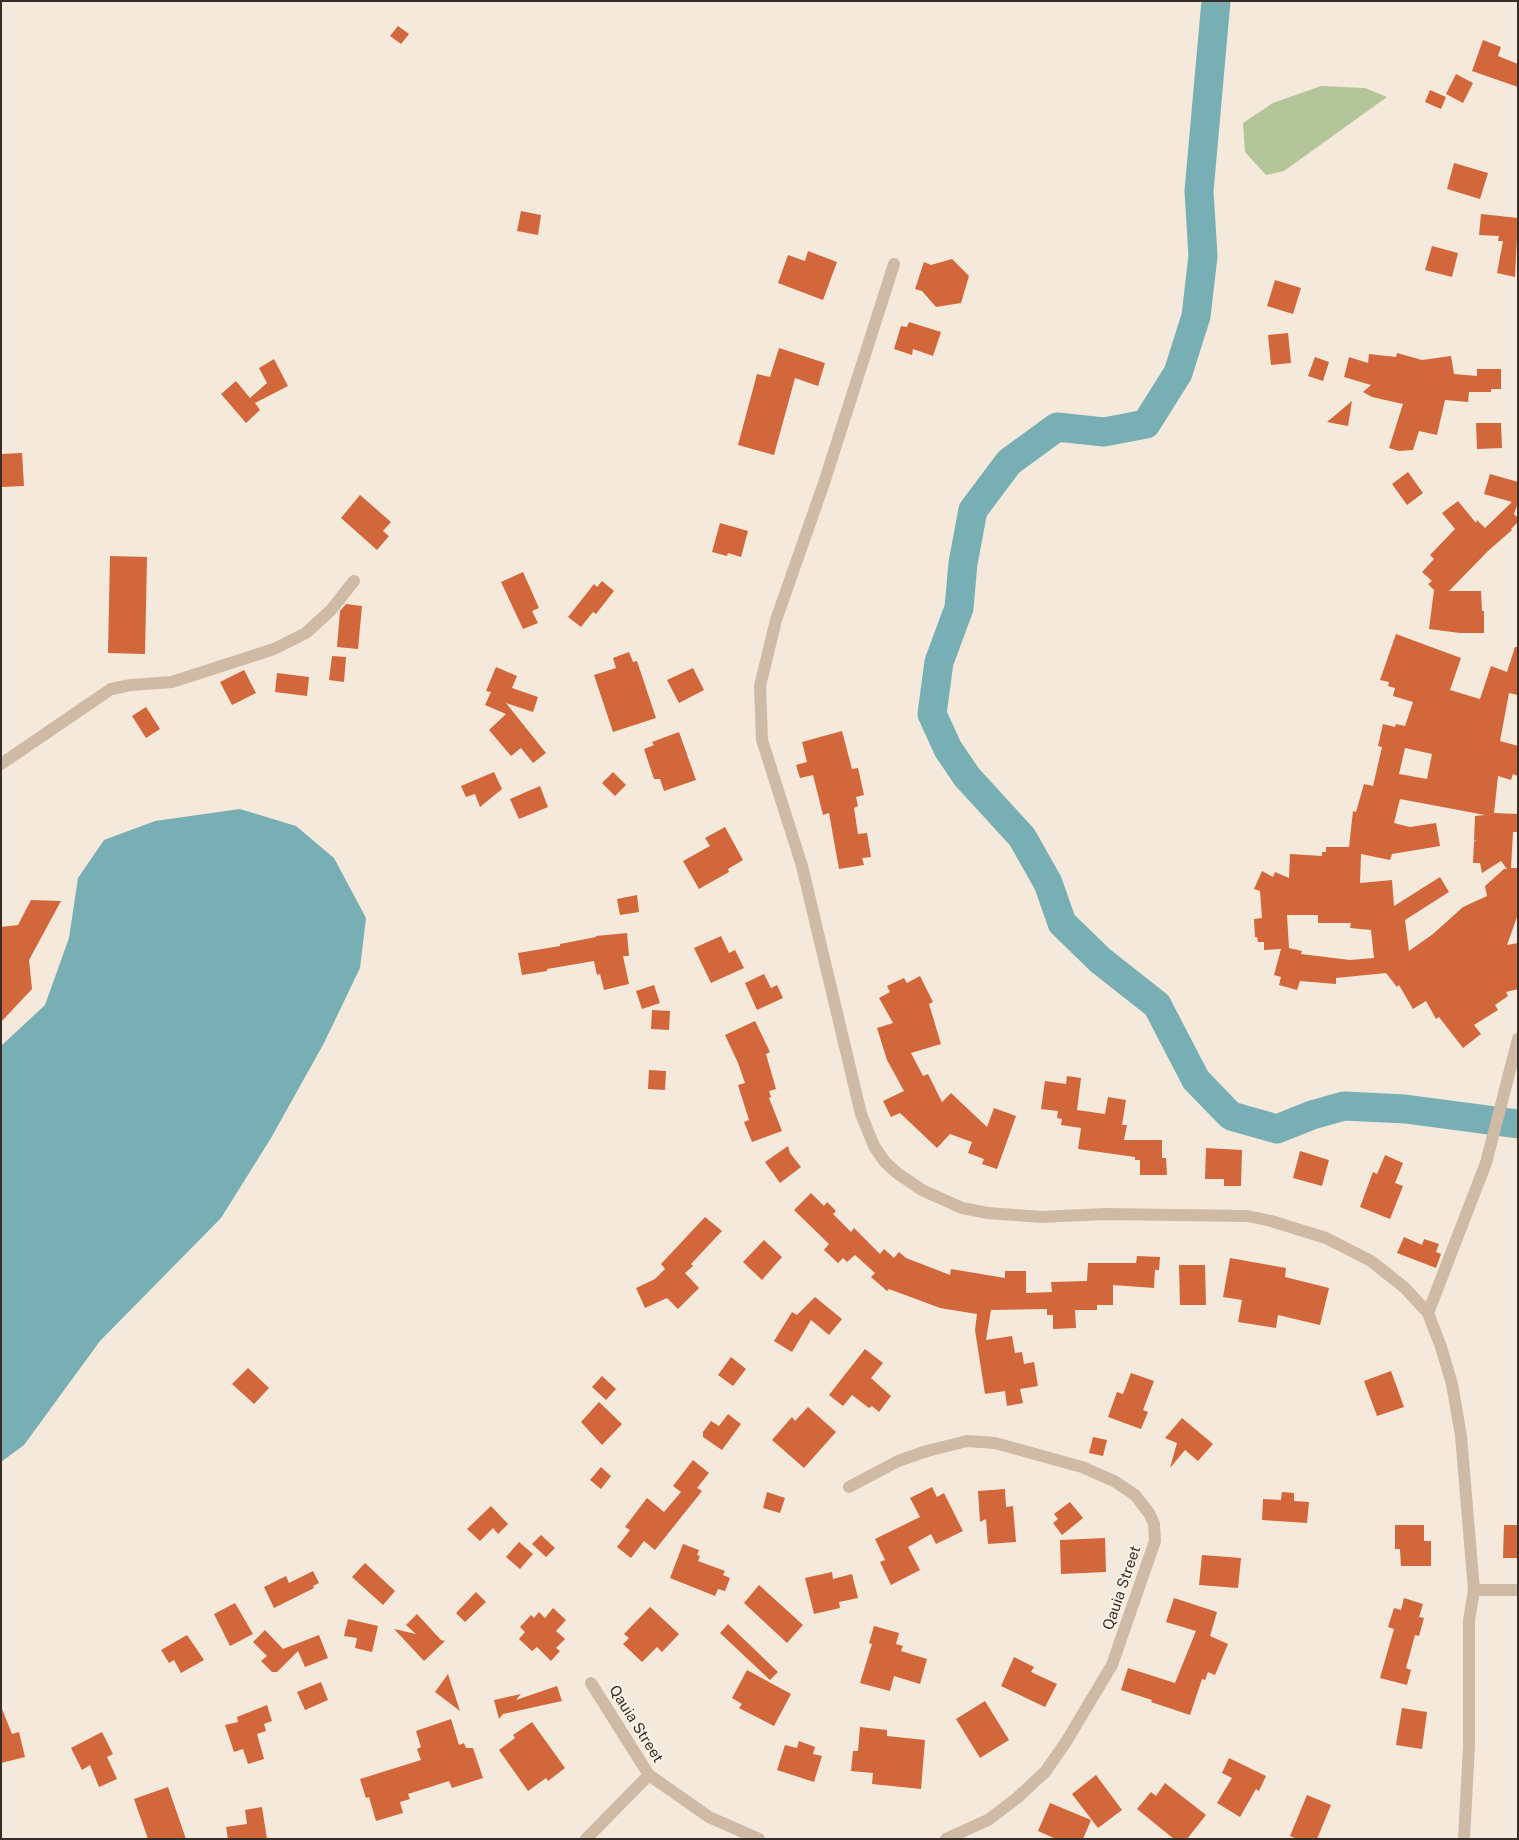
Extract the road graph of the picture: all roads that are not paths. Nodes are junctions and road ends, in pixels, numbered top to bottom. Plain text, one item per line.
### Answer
1 (894, 264) dead end
2 (354, 581) dead end
3 (1, 764) edge
4 (1518, 1039) edge
5 (1428, 1314) junction
6 (849, 1488) dead end
7 (1474, 1590) junction
8 (1518, 1590) edge
9 (591, 1683) dead end
10 (649, 1775) junction
11 (586, 1839) edge
12 (759, 1839) edge
13 (946, 1839) edge
14 (1464, 1839) edge

1 - 5 street
2 - 3 street
4 - 5 street
5 - 7 street
6 - 13 street, Qauia Street
7 - 8 street
7 - 14 street
9 - 10 street, Qauia Street
10 - 11 street
10 - 12 street, Qauia Street

